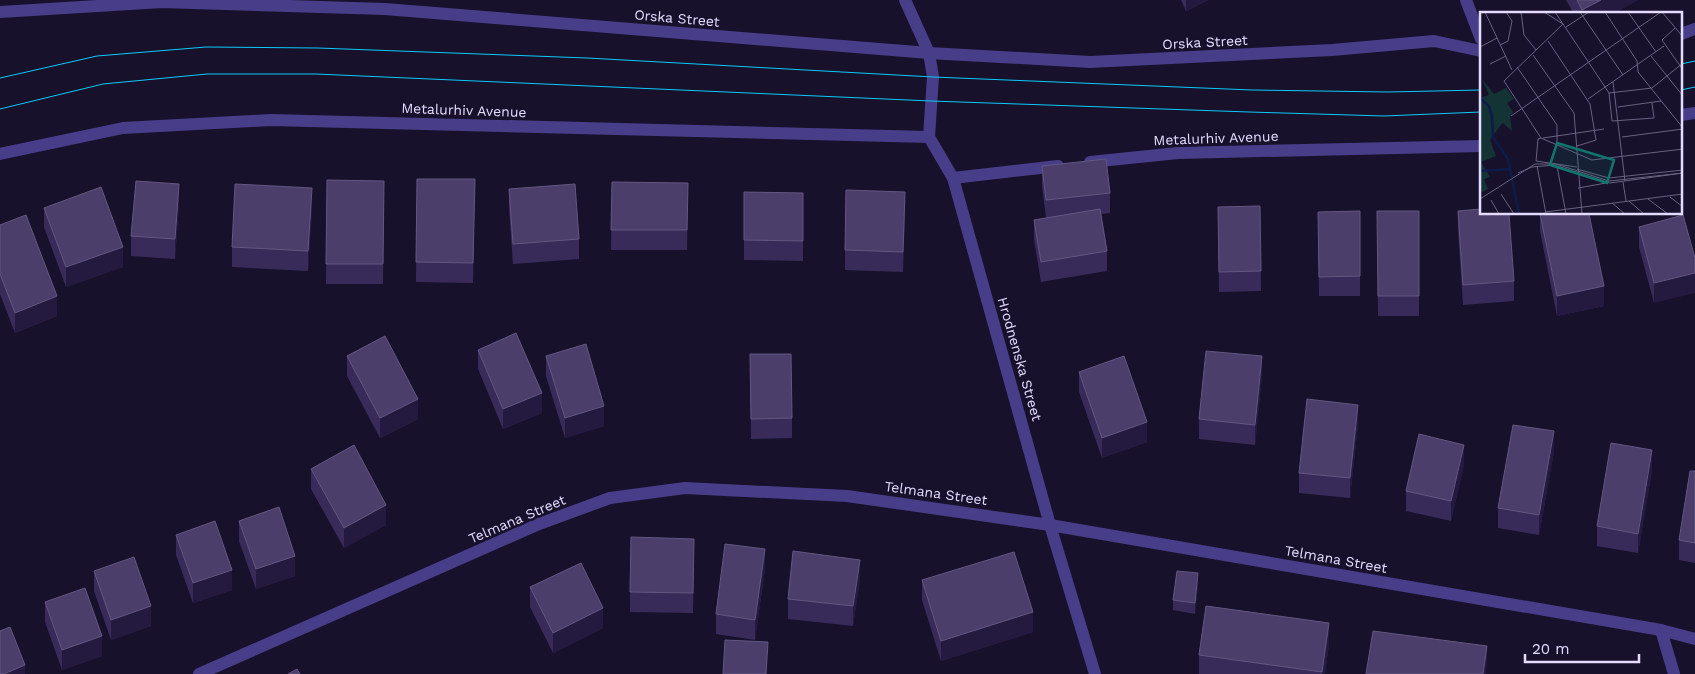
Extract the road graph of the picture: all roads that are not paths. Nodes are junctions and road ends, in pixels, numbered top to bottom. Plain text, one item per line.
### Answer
1 (18, 0) edge
2 (905, 0) edge
3 (1466, 0) edge
4 (1, 12) edge
5 (1695, 29) edge
6 (1682, 34) edge
7 (1480, 37) edge
8 (1480, 51) edge
9 (929, 53) junction
10 (1695, 113) edge
11 (1682, 116) edge
12 (929, 137) junction
13 (1480, 146) edge
14 (0, 154) edge
15 (954, 178) junction
16 (1050, 524) junction
17 (1661, 630) junction
18 (1695, 639) edge
19 (199, 674) edge
20 (1095, 674) edge
21 (1674, 674) edge

1 - 4 street, Orska Street
2 - 9 street
3 - 7 street
4 - 9 street, Orska Street
5 - 6 street
8 - 9 street, Orska Street
9 - 12 street
10 - 11 street
12 - 14 street, Metalurhiv Avenue
12 - 15 street, Hrodnenska Street
13 - 15 street, Metalurhiv Avenue
15 - 16 street, Hrodnenska Street
16 - 17 street, Telmana Street
16 - 19 street, Telmana Street
16 - 20 street, Hrodnenska Street
17 - 18 street, Telmana Street
17 - 21 street

